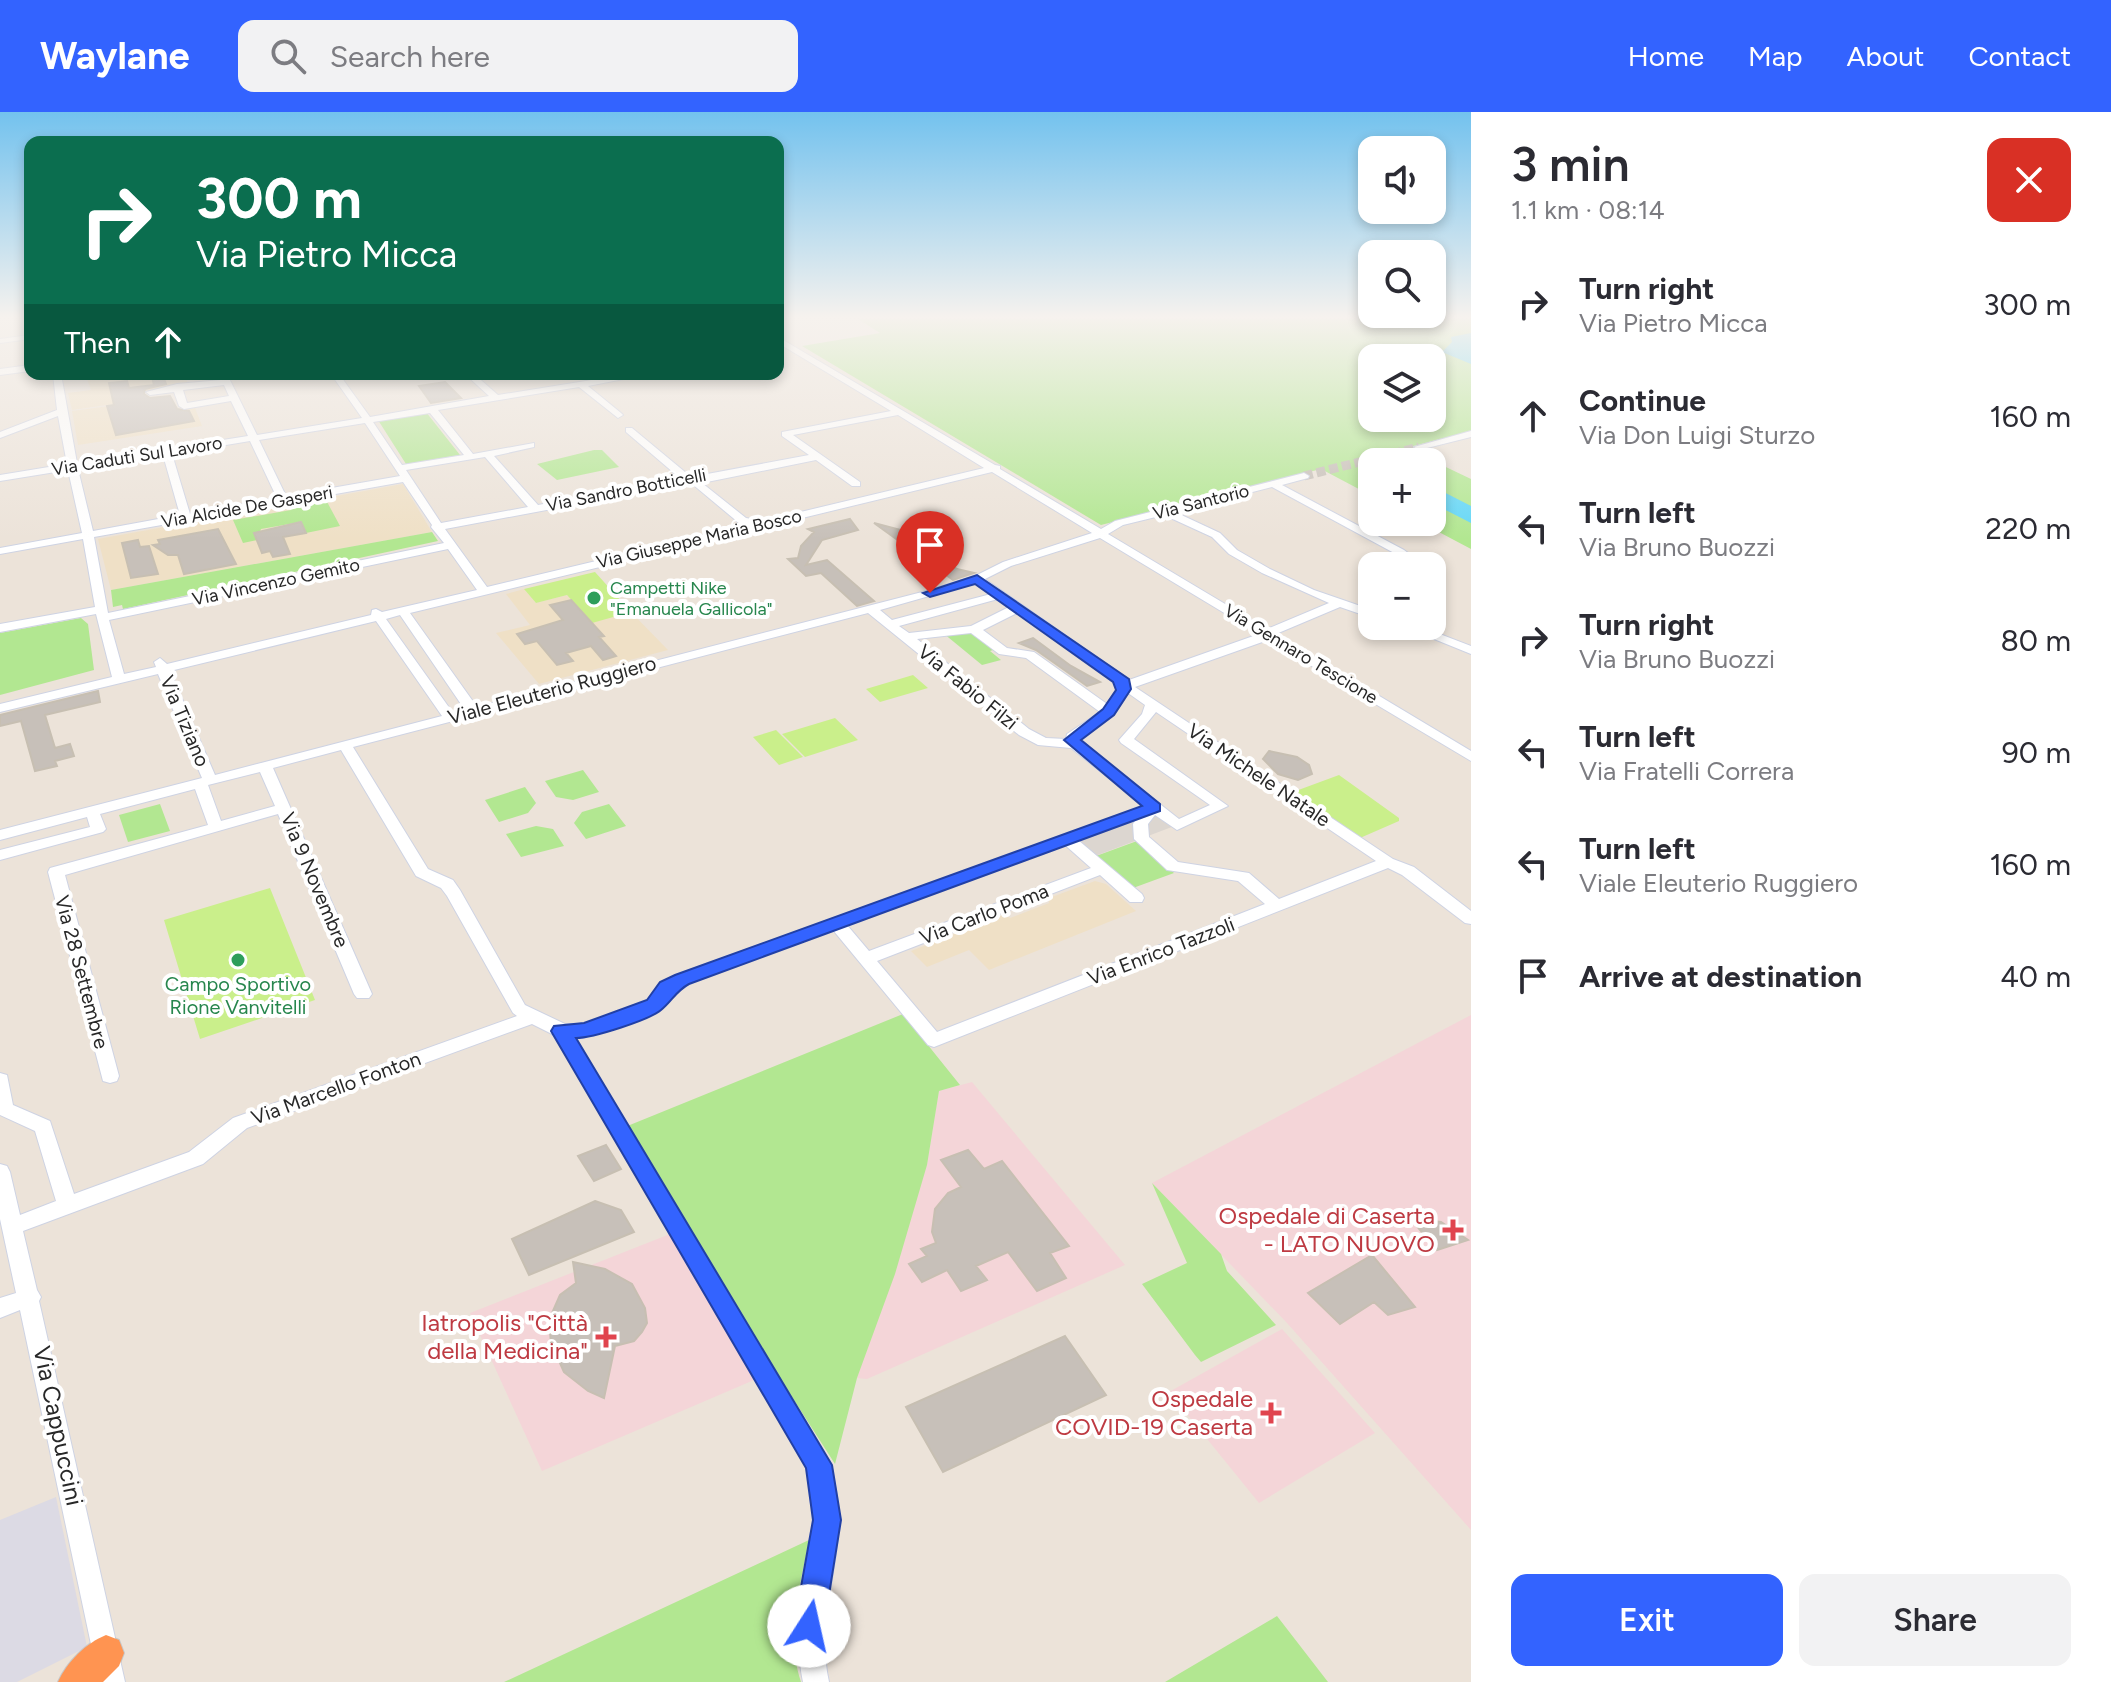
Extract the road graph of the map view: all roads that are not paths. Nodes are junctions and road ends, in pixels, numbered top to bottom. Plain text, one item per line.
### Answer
1 (58, 392) edge
2 (179, 392) edge
3 (231, 392) edge
4 (348, 392) edge
5 (490, 392) edge
6 (522, 392) edge
7 (596, 392) edge
8 (869, 392) edge
9 (234, 398) junction
10 (496, 398) junction
11 (432, 409) junction
12 (60, 412) junction
13 (902, 412) junction
14 (618, 415) dead end
15 (368, 419) junction
16 (629, 430) dead end
17 (1471, 434) edge
18 (0, 435) edge
19 (252, 438) junction
20 (531, 445) dead end
21 (1419, 447) tunnel mouth
22 (167, 452) junction
23 (487, 454) junction
24 (471, 457) junction
25 (817, 457) junction
26 (73, 466) junction
27 (996, 468) junction
28 (403, 473) junction
29 (705, 475) junction
30 (1304, 476) tunnel mouth
31 (0, 478) edge
32 (682, 479) junction
33 (856, 484) dead end
34 (1273, 484) junction
35 (283, 500) junction
36 (534, 507) junction
37 (1164, 511) junction
38 (186, 518) junction
39 (766, 524) junction
40 (435, 526) junction
41 (732, 532) junction
42 (1100, 534) junction
43 (88, 535) junction
44 (449, 545) junction
45 (0, 551) edge
46 (1400, 552) edge
47 (977, 579) junction
48 (483, 590) junction
49 (1001, 595) junction
50 (1337, 604) junction
51 (870, 608) junction
52 (1017, 608) junction
53 (402, 610) junction
54 (1358, 610) edge
55 (102, 614) junction
56 (377, 616) junction
57 (891, 624) junction
58 (0, 628) edge
59 (974, 629) junction
60 (1269, 635) junction
61 (906, 637) junction
62 (1445, 640) edge
63 (1471, 650) edge
64 (161, 666) junction
65 (118, 676) junction
66 (1127, 686) junction
67 (0, 700) edge
68 (1152, 704) junction
69 (0, 708) edge
70 (473, 711) junction
71 (1109, 712) junction
72 (449, 717) junction
73 (1075, 744) junction
74 (345, 745) junction
75 (1471, 757) edge
76 (265, 766) junction
77 (205, 782) junction
78 (1154, 807) junction
79 (284, 808) junction
80 (92, 811) junction
81 (216, 827) junction
82 (98, 829) junction
83 (0, 835) edge
84 (1067, 839) junction
85 (0, 855) edge
86 (108, 858) junction
87 (1388, 862) junction
88 (1102, 869) junction
89 (1136, 898) dead end
90 (1278, 906) junction
91 (1471, 919) edge
92 (837, 924) junction
93 (866, 959) junction
94 (363, 994) dead end
95 (532, 1017) junction
96 (562, 1031) junction
97 (110, 1076) dead end
98 (0, 1080) edge
99 (0, 1172) edge
100 (68, 1206) junction
101 (15, 1225) junction
102 (30, 1297) junction
103 (0, 1308) edge
104 (109, 1668) edge
105 (77, 1682) edge
106 (816, 1682) edge

1 - 12 street
2 - 9 street
3 - 9 street
4 - 15 street
5 - 10 street
6 - 10 street, Via Caduti Sul Lavoro
7 - 14 street
8 - 13 street, Via Gennaro Tescione
9 - 19 street
10 - 11 street, Via Caduti Sul Lavoro
11 - 15 street, Via Caduti Sul Lavoro
11 - 24 street
12 - 18 street
12 - 26 street
13 - 25 street
13 - 27 street, Via Gennaro Tescione
15 - 19 street, Via Caduti Sul Lavoro
15 - 28 street
16 - 32 street
17 - 21 street
19 - 22 street, Via Caduti Sul Lavoro
19 - 35 street
20 - 23 street, Via Alcide De Gasperi
22 - 26 street, Via Caduti Sul Lavoro
22 - 38 street
23 - 24 street, Via Alcide De Gasperi
23 - 36 street
24 - 28 street, Via Alcide De Gasperi
25 - 29 street, Via Sandro Botticelli
25 - 33 street
26 - 31 street, Via Caduti Sul Lavoro
26 - 43 street
27 - 39 street, Via Giuseppe Maria Bosco
27 - 42 street, Via Gennaro Tescione
28 - 35 street, Via Alcide De Gasperi
28 - 40 street
29 - 32 street, Via Sandro Botticelli
29 - 39 street
30 - 34 street, Via Santorio
32 - 36 street, Via Sandro Botticelli
32 - 41 street
34 - 37 street, Via Santorio
34 - 46 street
35 - 38 street, Via Alcide De Gasperi
36 - 40 street, Via Sandro Botticelli
37 - 42 street, Via Santorio
37 - 50 street
38 - 43 street, Via Alcide De Gasperi
39 - 41 street, Via Giuseppe Maria Bosco
40 - 44 street
41 - 48 street, Via Giuseppe Maria Bosco
42 - 47 street, Viale Eleuterio Ruggiero
42 - 60 street, Via Gennaro Tescione
43 - 45 street, Via Alcide De Gasperi
43 - 55 street
44 - 48 street
44 - 55 street, Via Vincenzo Gemito
47 - 49 street, Via Michele Natale
47 - 51 street, Viale Eleuterio Ruggiero
48 - 53 street, Via Giuseppe Maria Bosco
49 - 52 street, Via Michele Natale
49 - 57 street
50 - 54 street
50 - 60 street
51 - 57 street, Via Fabio Filzi
51 - 70 street, Viale Eleuterio Ruggiero
52 - 59 street
52 - 66 street, Via Michele Natale
53 - 56 street, Via Giuseppe Maria Bosco
53 - 70 street
55 - 58 street, Via Vincenzo Gemito
55 - 65 street
56 - 64 street, Via Giuseppe Maria Bosco
56 - 72 street
57 - 61 street, Via Fabio Filzi
59 - 61 street
59 - 71 street
60 - 66 street
60 - 75 street, Via Gennaro Tescione
61 - 73 street, Via Fabio Filzi
62 - 63 street
64 - 65 street, Via Giuseppe Maria Bosco
64 - 77 street, Via Tiziano
65 - 67 street, Via Giuseppe Maria Bosco
65 - 69 street, Via Giuseppe Maria Bosco
66 - 68 street, Via Michele Natale
66 - 71 street
68 - 78 street
68 - 87 street, Via Michele Natale
70 - 72 street, Viale Eleuterio Ruggiero
71 - 73 street
72 - 74 street, Viale Eleuterio Ruggiero
73 - 78 street
74 - 76 street, Viale Eleuterio Ruggiero
74 - 95 street
76 - 77 street, Viale Eleuterio Ruggiero
76 - 79 street, Via 9 Novembre
77 - 80 street, Viale Eleuterio Ruggiero
77 - 81 street, Via Tiziano
78 - 84 street
78 - 90 street
79 - 81 street
79 - 94 street, Via 9 Novembre
80 - 82 street
80 - 83 street, Viale Eleuterio Ruggiero
81 - 86 street
82 - 85 street
82 - 86 street
84 - 88 street
84 - 92 street
86 - 97 street, Via 28 Settembre
87 - 90 street, Via Enrico Tazzoli
87 - 91 street, Via Michele Natale
88 - 89 street
88 - 93 street, Via Carlo Poma
90 - 93 street, Via Enrico Tazzoli
92 - 93 street
92 - 96 street
95 - 96 street
95 - 100 street, Via Marcello Fonton
96 - 106 street
98 - 100 street
99 - 101 street, Via Cappuccini
100 - 101 street, Via Marcello Fonton
101 - 102 street, Via Cappuccini
102 - 103 street
102 - 104 street, Via Cappuccini
104 - 105 highway

